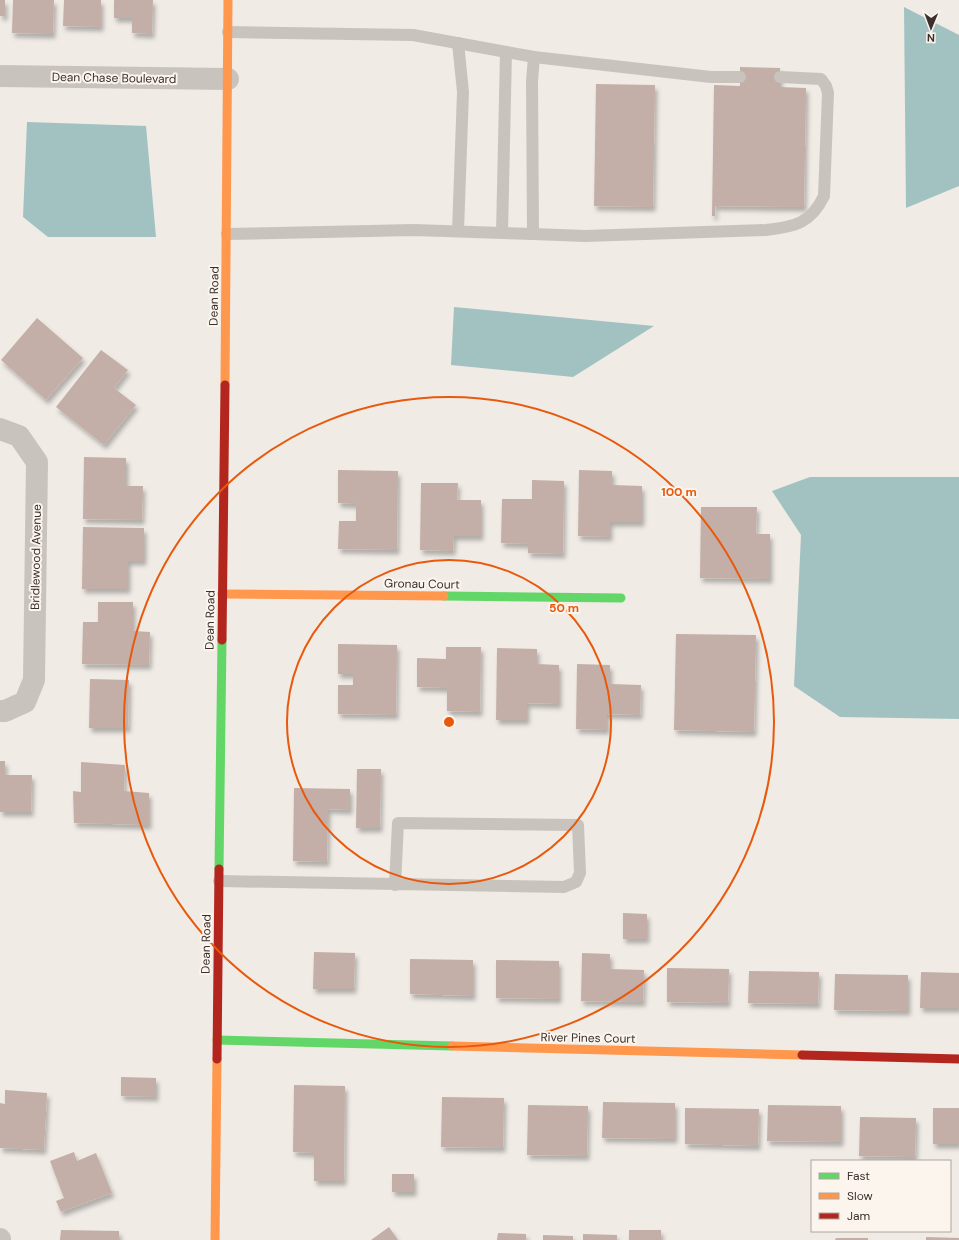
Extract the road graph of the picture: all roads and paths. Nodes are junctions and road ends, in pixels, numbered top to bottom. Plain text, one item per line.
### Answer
1 (228, 0) edge
2 (228, 32) junction
3 (458, 43) junction
4 (506, 52) junction
5 (534, 57) junction
6 (0, 76) edge
7 (740, 77) dead end
8 (780, 77) dead end
9 (228, 79) junction
10 (458, 231) junction
11 (502, 233) junction
12 (227, 234) junction
13 (532, 234) junction
14 (0, 429) edge
15 (222, 594) junction
16 (622, 598) dead end
17 (0, 711) edge
18 (219, 881) junction
19 (395, 884) junction
20 (217, 1040) junction
21 (959, 1059) edge
22 (215, 1240) edge

1 - 2 main road, Dean Road
2 - 3 lane
2 - 9 main road, Dean Road
3 - 4 lane
3 - 10 lane
4 - 5 lane
4 - 11 lane
5 - 7 lane
5 - 13 lane
6 - 9 street, Dean Chase Boulevard
8 - 13 lane
9 - 12 main road, Dean Road
10 - 11 lane
10 - 12 lane
11 - 13 lane
12 - 15 main road, Dean Road
14 - 17 street, Bridlewood Avenue
15 - 16 main road, Gronau Court
15 - 18 main road, Dean Road
18 - 19 lane
18 - 20 main road, Dean Road
19 - 19 lane
20 - 21 main road, River Pines Court
20 - 22 main road, Dean Road

